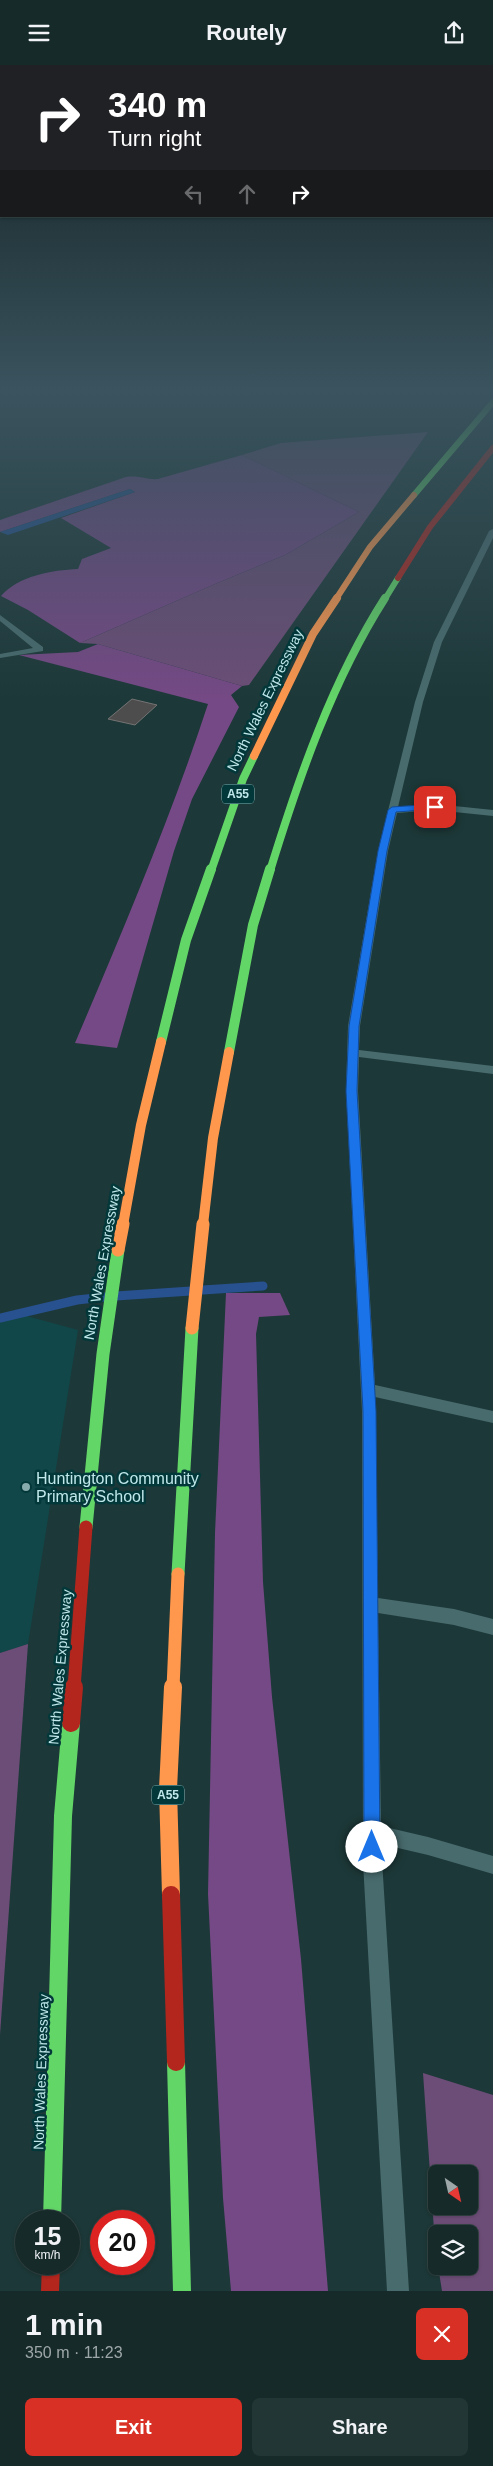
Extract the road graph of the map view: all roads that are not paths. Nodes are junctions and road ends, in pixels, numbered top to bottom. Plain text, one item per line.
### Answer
1 (415, 494) edge
2 (456, 494) edge
3 (493, 531) edge
4 (0, 617) edge
5 (0, 656) edge
6 (392, 810) junction
7 (493, 813) edge
8 (353, 1053) junction
9 (493, 1070) edge
10 (368, 1389) junction
11 (493, 1417) edge
12 (371, 1604) junction
13 (493, 1627) edge
14 (372, 1833) junction
15 (493, 1865) edge
16 (52, 2210) edge
17 (51, 2275) edge
18 (50, 2291) edge
19 (182, 2291) edge
20 (398, 2291) edge

1 - 16 highway, North Wales Expressway / A55
2 - 19 highway, A55
3 - 6 lane
4 - 5 lane
6 - 7 lane
6 - 8 lane
8 - 9 lane
8 - 10 lane
10 - 11 lane
10 - 12 lane
12 - 13 lane
12 - 14 lane
14 - 15 lane
14 - 20 lane
17 - 18 highway

